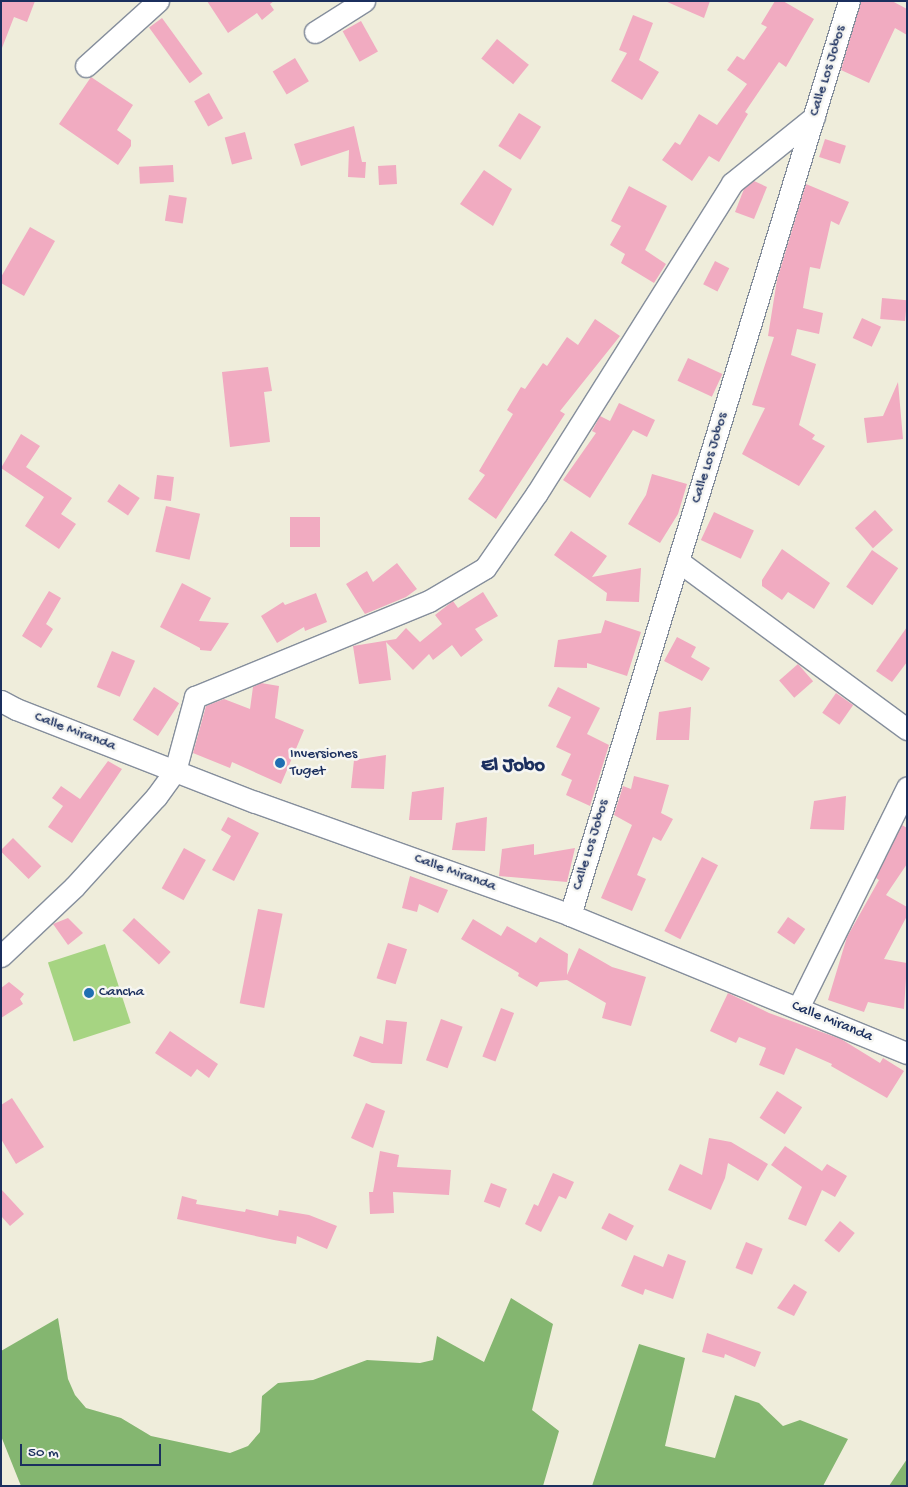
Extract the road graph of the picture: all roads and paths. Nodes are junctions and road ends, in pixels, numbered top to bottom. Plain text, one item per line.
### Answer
1 (158, 1) edge
2 (364, 1) edge
3 (849, 1) edge
4 (315, 32) dead end
5 (86, 66) dead end
6 (814, 117) junction
7 (678, 561) junction
8 (1, 701) edge
9 (907, 728) edge
10 (175, 770) junction
11 (907, 787) edge
12 (570, 915) junction
13 (1, 956) edge
14 (798, 1008) junction
15 (907, 1053) edge

1 - 5 street
2 - 4 street
3 - 6 street, Calle Los Jobos
6 - 7 street, Calle Los Jobos
6 - 10 street
7 - 9 street
7 - 12 street, Calle Los Jobos
8 - 10 street, Calle Miranda
10 - 12 street, Calle Miranda
10 - 13 street
11 - 14 street
12 - 14 street, Calle Miranda
14 - 15 street, Calle Miranda

